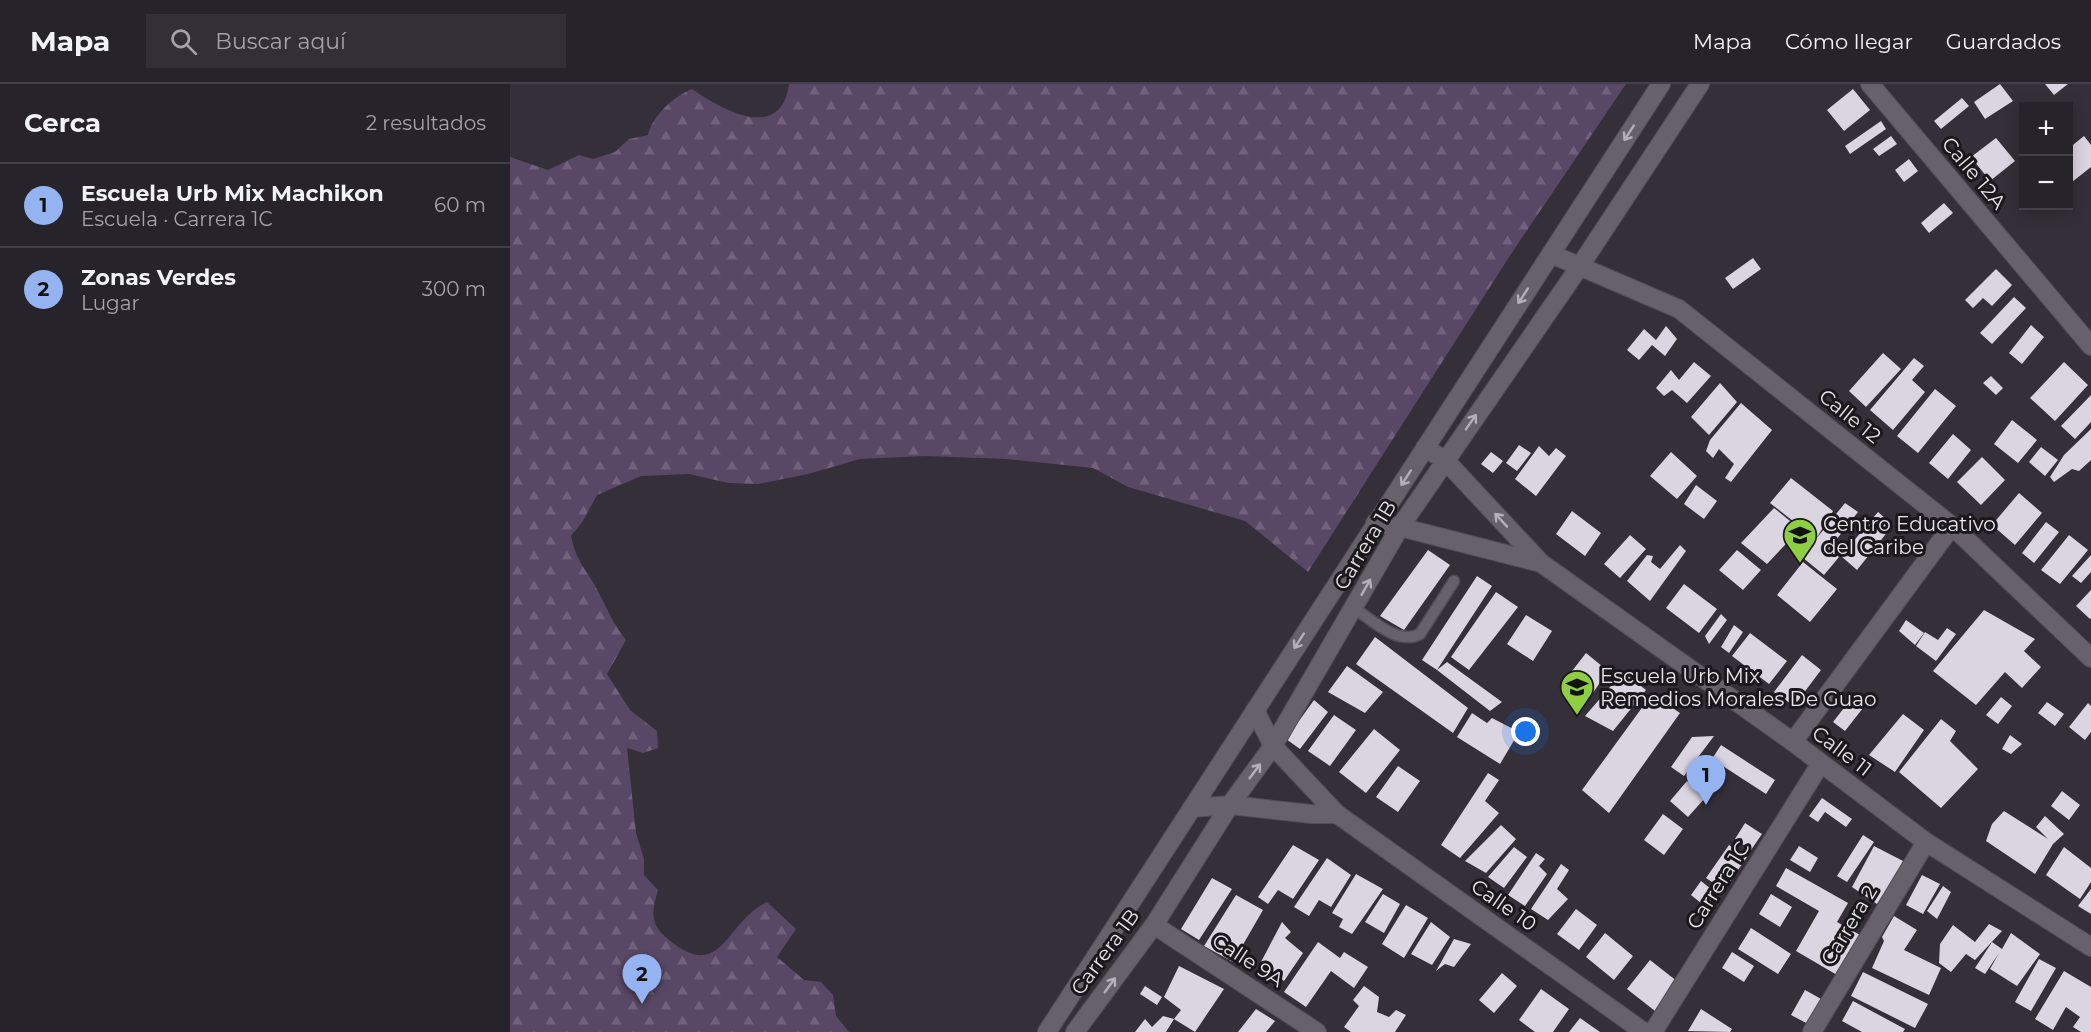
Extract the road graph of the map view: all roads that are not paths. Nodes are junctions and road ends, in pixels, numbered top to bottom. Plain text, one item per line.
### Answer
1 (1661, 84) edge
2 (1700, 84) edge
3 (1870, 84) edge
4 (1551, 254) junction
5 (1580, 266) junction
6 (2091, 346) edge
7 (1425, 448) junction
8 (1445, 460) junction
9 (1375, 524) junction
10 (1952, 526) junction
11 (1400, 527) junction
12 (1540, 563) junction
13 (1454, 582) dead end
14 (1354, 608) junction
15 (2091, 658) edge
16 (1255, 710) junction
17 (1794, 742) junction
18 (1274, 746) junction
19 (1821, 763) junction
20 (1230, 805) junction
21 (1192, 808) junction
22 (1337, 814) junction
23 (1926, 842) junction
24 (1154, 925) junction
25 (2091, 947) edge
26 (1047, 1032) edge
27 (1075, 1032) edge
28 (1317, 1032) edge
29 (1644, 1032) edge
30 (1653, 1032) edge
31 (1812, 1032) edge

1 -> 4 street, Carrera 1B
2 - 5 street, Carrera 1B
3 - 6 street, Calle 12A
4 - 5 street, Calle 12
4 -> 7 street, Carrera 1B
8 -> 5 street, Carrera 1B
5 - 10 street, Calle 12
7 - 8 street
7 -> 9 street, Carrera 1B
8 - 11 street, Carrera 1B
12 -> 8 street
9 - 11 street
9 -> 16 street, Carrera 1B
10 - 15 street, Calle 12
10 - 17 street
11 - 12 street
14 -> 11 street, Carrera 1B
12 - 17 street, Calle 11
13 - 14 lane
14 - 18 street, Carrera 1B
16 - 18 street, Calle 10
16 - 21 street, Carrera 1B
17 - 19 street, Calle 11
20 -> 18 street, Carrera 1B
18 - 22 street, Calle 10
19 - 23 street, Calle 11
19 - 30 street, Carrera 1C
20 - 21 street
20 - 22 street
20 - 24 street, Carrera 1B
21 - 26 street, Carrera 1B
22 - 29 street, Calle 10
23 - 25 street, Calle 11
23 - 31 street, Carrera 2
27 -> 24 street, Carrera 1B
24 - 28 street, Calle 9A

